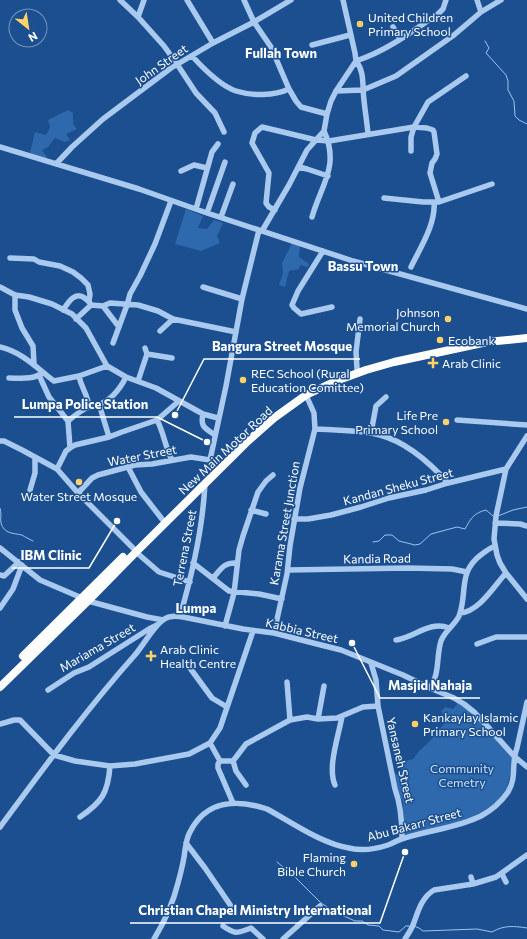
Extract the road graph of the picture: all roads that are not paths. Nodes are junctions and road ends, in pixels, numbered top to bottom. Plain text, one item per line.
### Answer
1 (120, 0) edge
2 (144, 0) edge
3 (187, 0) edge
4 (244, 0) edge
5 (291, 0) edge
6 (343, 0) edge
7 (446, 0) edge
8 (477, 0) edge
9 (501, 0) edge
10 (481, 12) junction
11 (138, 17) junction
12 (254, 22) junction
13 (393, 27) dead end
14 (350, 34) junction
15 (400, 40) junction
16 (213, 42) junction
17 (312, 45) dead end
18 (192, 56) junction
19 (356, 61) junction
20 (177, 64) junction
21 (466, 76) dead end
22 (289, 89) junction
23 (363, 90) junction
24 (336, 91) junction
25 (327, 114) junction
26 (414, 127) junction
27 (324, 131) junction
28 (224, 132) dead end
29 (368, 134) junction
30 (316, 140) junction
31 (329, 141) junction
32 (218, 144) dead end
33 (0, 147) edge
34 (411, 151) dead end
35 (225, 162) dead end
36 (56, 164) junction
37 (207, 168) junction
38 (299, 168) junction
39 (181, 171) dead end
40 (328, 176) junction
41 (233, 184) dead end
42 (492, 184) dead end
43 (384, 198) dead end
44 (171, 201) junction
45 (437, 202) junction
46 (196, 209) junction
47 (275, 210) junction
48 (207, 213) junction
49 (221, 217) junction
50 (312, 217) dead end
51 (260, 231) junction
52 (323, 251) junction
53 (10, 258) dead end
54 (410, 267) dead end
55 (203, 287) dead end
56 (0, 288) edge
57 (15, 295) junction
58 (242, 299) junction
59 (90, 303) junction
60 (127, 305) junction
61 (103, 306) junction
62 (332, 308) dead end
63 (527, 309) edge
64 (64, 310) junction
65 (76, 319) junction
66 (173, 319) junction
67 (360, 319) dead end
68 (119, 327) junction
69 (160, 331) dead end
70 (236, 332) junction
71 (527, 335) edge
72 (527, 338) edge
73 (113, 343) dead end
74 (0, 347) edge
75 (145, 348) dead end
76 (147, 354) junction
77 (172, 358) dead end
78 (34, 364) junction
79 (107, 366) junction
80 (357, 369) junction
81 (41, 374) junction
82 (79, 376) junction
83 (126, 377) junction
84 (9, 378) dead end
85 (54, 381) junction
86 (138, 381) junction
87 (46, 389) junction
88 (306, 395) junction
89 (386, 397) dead end
90 (179, 401) junction
91 (99, 404) junction
92 (89, 407) junction
93 (203, 414) junction
94 (218, 418) junction
95 (157, 420) junction
96 (457, 420) dead end
97 (68, 421) junction
98 (527, 425) edge
99 (315, 429) junction
100 (371, 433) junction
101 (215, 435) junction
102 (527, 436) edge
103 (109, 437) junction
104 (0, 441) edge
105 (70, 448) junction
106 (35, 458) junction
107 (172, 460) junction
108 (210, 460) junction
109 (217, 465) junction
110 (128, 467) junction
111 (57, 469) junction
112 (506, 469) junction
113 (273, 475) dead end
114 (205, 483) junction
115 (448, 483) junction
116 (30, 490) dead end
117 (78, 493) junction
118 (251, 510) junction
119 (266, 514) dead end
120 (162, 519) junction
121 (294, 519) junction
122 (496, 523) junction
123 (527, 526) edge
124 (495, 546) junction
125 (0, 548) edge
126 (134, 550) junction
127 (193, 563) junction
128 (237, 563) junction
129 (20, 564) junction
130 (288, 570) junction
131 (467, 572) junction
132 (506, 573) junction
133 (0, 575) edge
134 (213, 578) junction
135 (190, 582) junction
136 (234, 592) junction
137 (85, 599) junction
138 (282, 599) junction
139 (527, 599) edge
140 (0, 608) edge
141 (460, 613) junction
142 (180, 616) junction
143 (163, 620) junction
144 (158, 625) junction
145 (226, 626) junction
146 (449, 628) junction
147 (253, 631) junction
148 (274, 633) junction
149 (527, 637) edge
150 (396, 640) dead end
151 (477, 644) dead end
152 (371, 663) junction
153 (190, 668) dead end
154 (0, 679) edge
155 (287, 682) dead end
156 (324, 686) dead end
157 (0, 687) edge
158 (430, 688) junction
159 (48, 690) dead end
160 (527, 702) edge
161 (378, 706) junction
162 (227, 707) junction
163 (342, 716) junction
164 (318, 719) junction
165 (290, 720) junction
166 (0, 724) edge
167 (210, 743) junction
168 (54, 755) junction
169 (514, 756) junction
170 (220, 761) junction
171 (233, 761) junction
172 (110, 766) junction
173 (527, 767) edge
174 (246, 785) dead end
175 (335, 785) dead end
176 (233, 802) junction
177 (80, 817) dead end
178 (0, 827) edge
179 (402, 838) junction
180 (186, 843) junction
181 (527, 855) edge
182 (502, 874) junction
183 (506, 882) dead end
184 (320, 906) dead end
185 (233, 909) dead end
186 (223, 926) dead end
187 (158, 932) junction
188 (154, 939) edge
189 (161, 939) edge
190 (263, 939) edge
191 (283, 939) edge
192 (405, 939) edge

1 - 11 street
2 - 11 street
3 - 16 street
4 - 12 street
5 - 12 street, John Street
6 - 14 street
7 - 15 street
8 - 10 street
9 - 10 street
10 - 23 street
11 - 20 street
12 - 16 street, John Street
12 - 22 street
13 - 15 street
14 - 17 street
14 - 19 street
15 - 19 street
16 - 18 street, John Street
18 - 20 street, John Street
18 - 22 street
19 - 23 street
19 - 24 street
20 - 28 street
20 - 36 street, John Street
21 - 26 street
22 - 25 street
23 - 24 street
23 - 29 street
24 - 25 street
25 - 27 street
26 - 29 street
26 - 34 street
26 - 45 street
27 - 30 street
27 - 31 street
29 - 31 street
30 - 31 street
30 - 38 street
30 - 47 street
31 - 40 street
32 - 37 street
33 - 36 street
35 - 48 street
36 - 44 street
37 - 39 street
37 - 46 street
38 - 40 street
38 - 47 street
40 - 50 street
41 - 49 street
42 - 45 street
43 - 45 street
44 - 46 street
44 - 60 street
45 - 54 street
46 - 48 street
47 - 51 street
48 - 49 street
49 - 51 street
51 - 52 street
51 - 58 street
52 - 62 street
52 - 63 street
53 - 59 street
55 - 58 street
56 - 57 street
57 - 64 street
57 - 78 street
58 - 70 street
59 - 61 street
59 - 64 street
59 - 65 street
60 - 61 street
60 - 66 street
60 - 68 street
61 - 68 street
64 - 65 street
65 - 79 street
66 - 69 street
66 - 70 street
67 - 80 street
68 - 73 street
70 - 94 street
71 - 80 highway, New Main Motor Road
72 - 88 highway, New Main Motor Road
74 - 78 street
75 - 76 street
76 - 77 street
76 - 86 street
78 - 81 street
79 - 82 street
79 - 83 street
80 - 109 highway, New Main Motor Road
81 - 84 street
81 - 85 street
81 - 87 street
82 - 85 street
82 - 92 street
83 - 86 street
83 - 91 street
85 - 87 street
86 - 90 street
87 - 97 street
88 - 99 street, Karama Street Junction
88 - 114 highway, New Main Motor Road
89 - 100 street
90 - 93 street
90 - 95 street
91 - 92 street
91 - 103 street
92 - 97 street
93 - 94 street
93 - 101 street
94 - 101 street
95 - 103 street
95 - 107 street
96 - 98 street
97 - 105 street
99 - 100 street
99 - 121 street, Karama Street Junction
100 - 115 street
101 - 108 street
102 - 112 street
103 - 105 street
104 - 106 street
105 - 111 street
106 - 111 street
106 - 116 street
107 - 108 street, Water Street
107 - 110 street, Water Street
108 - 109 street, Water Street
109 - 120 highway, New Main Motor Road
110 - 117 street, Water Street
110 - 120 street
111 - 117 street
112 - 115 street, Kandan Sheku Street
112 - 122 street
113 - 118 street
114 - 126 highway, New Main Motor Road
114 - 127 street, Terrena Street
115 - 121 street, Kandan Sheku Street
117 - 126 street
118 - 119 street
118 - 128 street
120 - 126 highway, New Main Motor Road
121 - 130 street, Karama Street Junction
122 - 123 street
122 - 124 street
124 - 131 street
124 - 132 street
125 - 129 street
126 - 135 street
126 - 137 highway, New Main Motor Road
127 - 134 street
127 - 135 street, Terrena Street
128 - 134 street
128 - 136 street
129 - 133 street
129 - 137 street
129 - 140 street
130 - 131 street, Kandia Road
130 - 138 street, Karama Street Junction
131 - 141 street
132 - 139 street
132 - 141 street
134 - 136 street
135 - 142 street, Terrena Street
136 - 138 street
136 - 145 street
137 - 143 street
137 - 154 highway, New Main Motor Road
137 - 157 highway, New Main Motor Road
138 - 148 street, Karama Street Junction
141 - 146 street
142 - 143 street
142 - 145 street, Kabbia Street
143 - 144 street
144 - 159 street, Mariama Street
144 - 168 street
145 - 147 street, Kabbia Street
146 - 150 street
146 - 158 street
147 - 148 street, Kabbia Street
147 - 162 street
148 - 152 street, Kabbia Street
149 - 151 street
152 - 158 street, Kabbia Street
152 - 161 street, Yansaneh Street
153 - 162 street
155 - 165 street
156 - 164 street
158 - 169 street, Kabbia Street
160 - 169 street, Abu Bakarr Street
161 - 163 street
161 - 179 street, Yansaneh Street
162 - 167 street
163 - 164 street
163 - 175 street
164 - 165 street
165 - 171 street
166 - 168 street
167 - 170 street
167 - 172 street
168 - 172 street
168 - 178 street
169 - 173 street, Kabbia Street
169 - 179 street, Abu Bakarr Street
170 - 171 street
170 - 176 street
171 - 174 street
172 - 177 street
176 - 179 street, Abu Bakarr Street
176 - 180 street, Abu Bakarr Street
180 - 185 street
180 - 187 street, Abu Bakarr Street
181 - 182 street
182 - 183 street
182 - 192 street
184 - 191 street
186 - 190 street
187 - 188 street, Abu Bakarr Street
187 - 189 street

